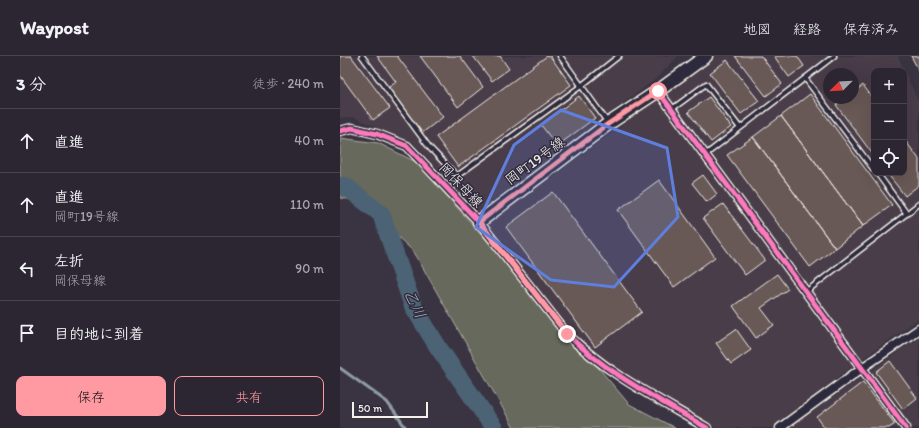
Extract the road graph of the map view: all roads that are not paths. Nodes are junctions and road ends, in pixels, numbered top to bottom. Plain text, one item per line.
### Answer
1 (362, 56) edge
2 (560, 56) edge
3 (619, 56) edge
4 (706, 56) edge
5 (834, 56) edge
6 (805, 78) junction
7 (581, 86) junction
8 (658, 91) junction
9 (672, 110) junction
10 (608, 124) junction
11 (740, 128) junction
12 (340, 131) edge
13 (705, 155) junction
14 (871, 166) edge
15 (879, 176) edge
16 (919, 204) edge
17 (907, 214) junction
18 (479, 222) junction
19 (807, 291) junction
20 (919, 329) edge
21 (862, 368) junction
22 (708, 428) edge
23 (780, 428) edge
24 (906, 428) edge

1 - 7 lane
2 - 7 lane
3 - 7 lane
4 - 8 street
5 - 6 lane
6 - 11 lane
6 - 14 lane
7 - 10 lane
8 - 9 street
8 - 10 street, 岡町19号線
9 - 11 lane
9 - 13 street
10 - 18 street, 岡町19号線
11 - 13 lane
12 - 18 street, 岡保母線
13 - 19 street
15 - 17 lane
16 - 17 lane
17 - 19 lane
18 - 22 street, 岡保母線
19 - 21 street
20 - 21 street
21 - 23 street
21 - 24 street

